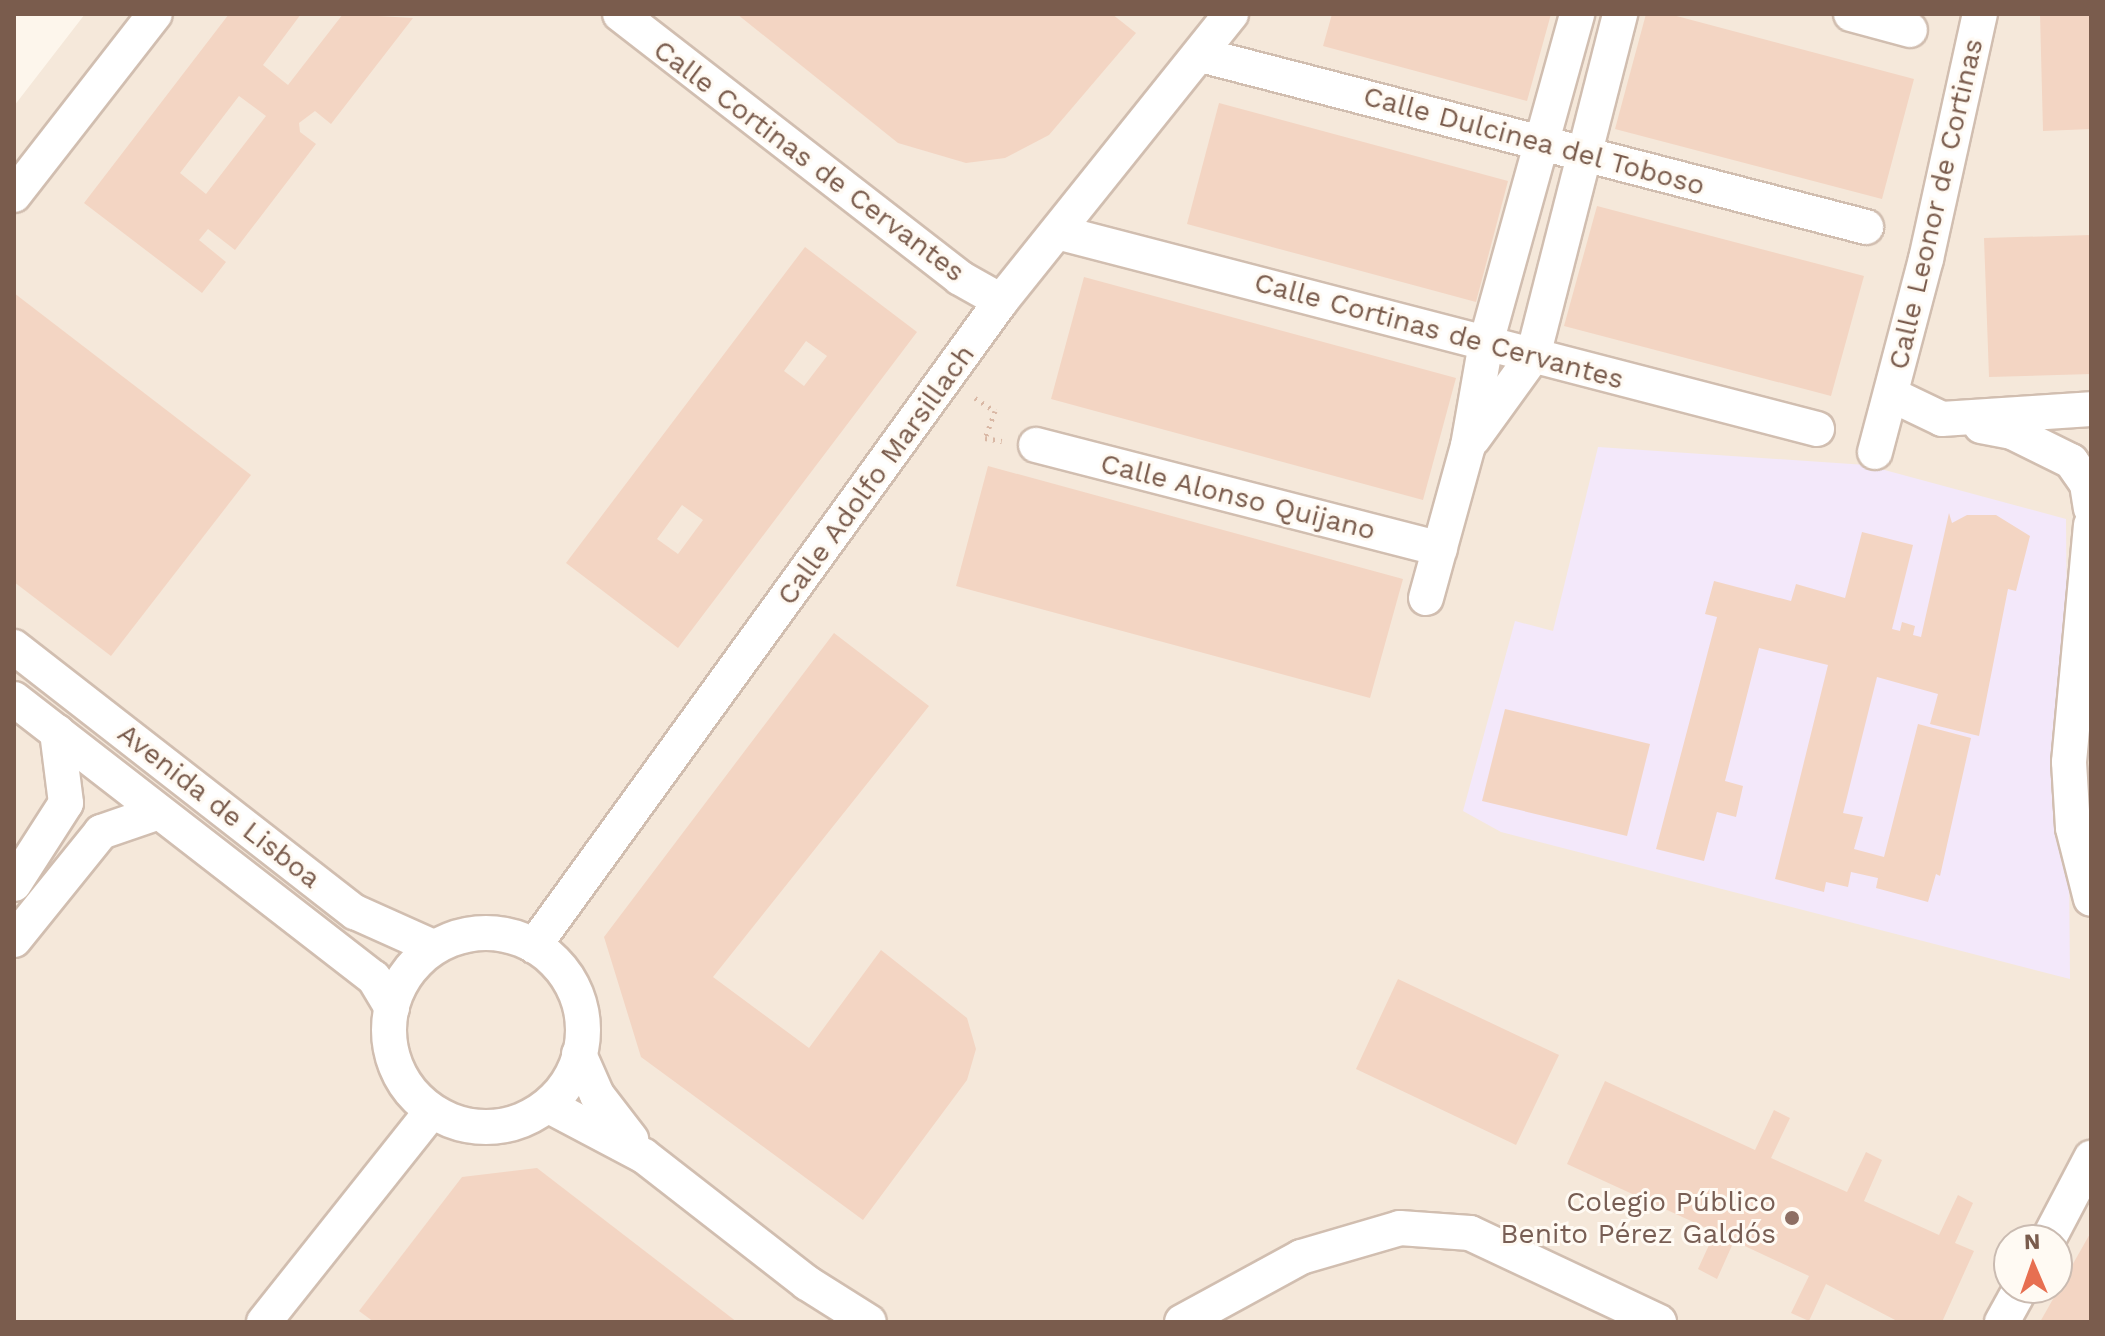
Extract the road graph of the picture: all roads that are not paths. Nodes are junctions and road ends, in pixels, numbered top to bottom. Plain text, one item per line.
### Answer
1 (155, 14) edge
2 (620, 14) edge
3 (1231, 14) edge
4 (1577, 14) edge
5 (1620, 14) edge
6 (1851, 14) edge
7 (1980, 14) edge
8 (1910, 30) dead end
9 (1201, 55) junction
10 (1541, 143) junction
11 (1581, 153) junction
12 (14, 195) edge
13 (1866, 227) dead end
14 (1061, 233) junction
15 (1001, 301) junction
16 (1486, 343) junction
17 (1533, 356) junction
18 (1892, 395) junction
19 (2091, 409) edge
20 (1942, 419) junction
21 (1817, 429) dead end
22 (1036, 445) dead end
23 (1468, 446) junction
24 (1875, 452) dead end
25 (2091, 509) edge
26 (2091, 525) edge
27 (1440, 549) junction
28 (1426, 598) dead end
29 (14, 647) edge
30 (14, 699) edge
31 (57, 732) junction
32 (159, 812) junction
33 (14, 884) edge
34 (2091, 899) edge
35 (14, 940) edge
36 (534, 946) junction
37 (433, 947) junction
38 (392, 1008) junction
39 (579, 1054) junction
40 (549, 1106) junction
41 (431, 1112) junction
42 (644, 1156) junction
43 (2091, 1158) edge
44 (2056, 1224) edge
45 (2012, 1304) edge
46 (264, 1322) edge
47 (869, 1322) edge
48 (1182, 1322) edge
49 (1659, 1322) edge
50 (2002, 1322) edge

1 - 12 street
2 - 15 street, Calle Cortinas de Cervantes
3 - 9 street, Calle Adolfo Marsillach
4 - 10 street
5 - 11 street
6 - 8 street
7 - 18 street, Calle Leonor de Cortinas
9 - 10 street, Calle Dulcinea del Toboso
9 - 14 street, Calle Adolfo Marsillach
10 - 11 street, Calle Dulcinea del Toboso
10 - 16 street
11 - 13 street, Calle Dulcinea del Toboso
11 - 17 street
14 - 15 street, Calle Adolfo Marsillach
14 - 16 street, Calle Cortinas de Cervantes
15 - 36 street, Calle Adolfo Marsillach
16 - 17 street, Calle Cortinas de Cervantes
16 - 23 street
17 - 21 street, Calle Cortinas de Cervantes
17 - 23 street
18 - 20 street, Calle Leonor de Cortinas
18 - 24 street, Calle Leonor de Cortinas
19 - 20 street, Calle Leonor de Cortinas
20 - 25 street
22 - 27 street, Calle Alonso Quijano
23 - 27 street
26 - 34 street
27 - 28 street
29 - 37 street, Avenida de Lisboa
30 - 31 street, Avenida de Lisboa
31 - 32 street, Avenida de Lisboa
31 - 33 street
32 - 35 street
32 - 38 street, Avenida de Lisboa
36 - 37 street
36 - 39 street
37 - 38 street
38 - 41 street
39 - 40 street
39 - 42 street
40 - 41 street
40 - 42 street
41 - 46 street
42 - 47 street
43 - 44 street
45 - 50 street
48 - 49 street

